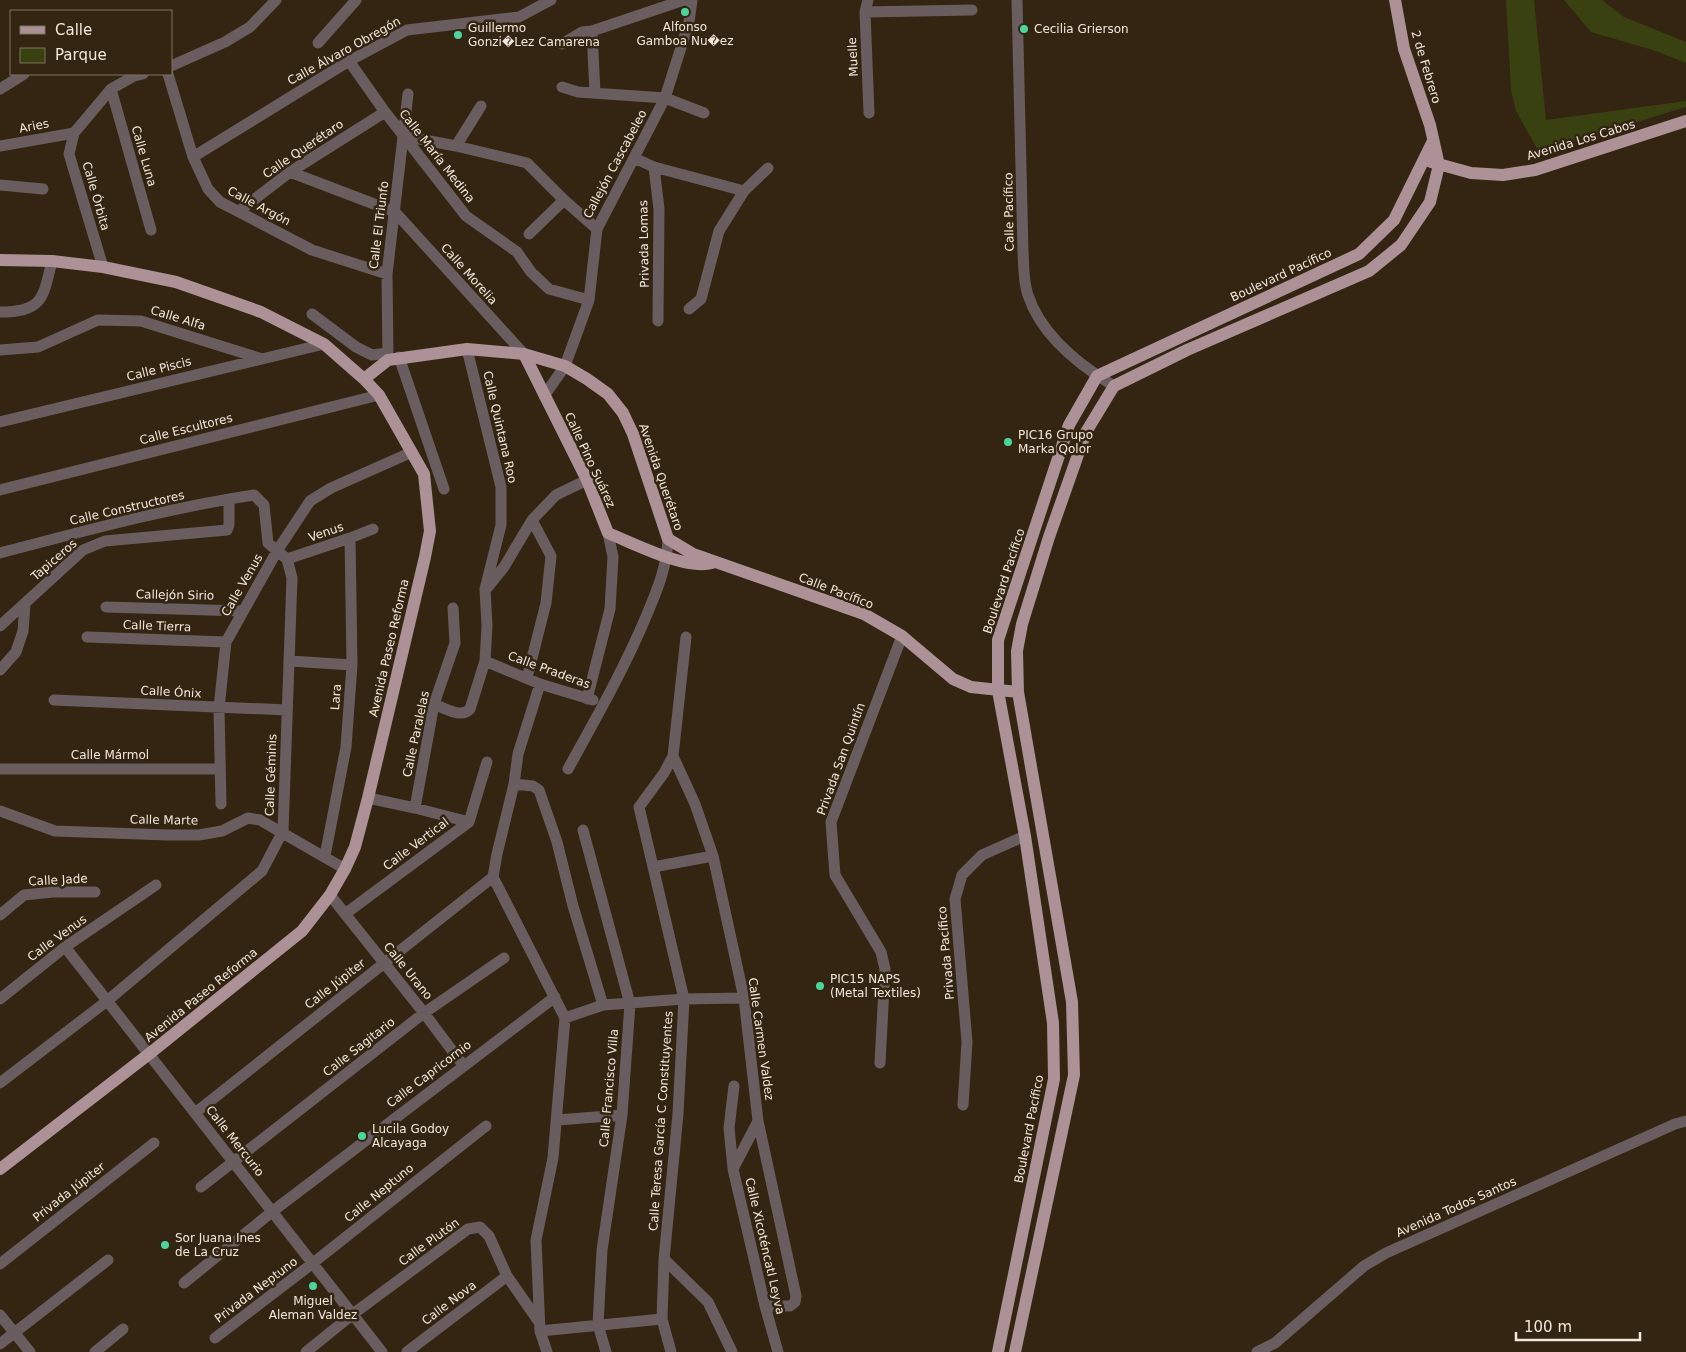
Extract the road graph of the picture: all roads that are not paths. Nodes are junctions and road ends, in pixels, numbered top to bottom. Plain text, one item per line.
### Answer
1 (276, 0) edge
2 (356, 0) edge
3 (551, 0) edge
4 (684, 0) edge
5 (692, 0) edge
6 (868, 0) edge
7 (1017, 0) edge
8 (1395, 0) edge
9 (972, 10) dead end
10 (865, 12) junction
11 (592, 31) junction
12 (318, 43) dead end
13 (562, 44) dead end
14 (349, 61) junction
15 (172, 66) edge
16 (22, 75) edge
17 (133, 75) edge
18 (168, 75) edge
19 (562, 87) dead end
20 (0, 89) edge
21 (112, 89) junction
22 (595, 93) junction
23 (408, 94) dead end
24 (666, 98) junction
25 (481, 106) dead end
26 (385, 112) junction
27 (704, 113) dead end
28 (869, 113) dead end
29 (1686, 120) edge
30 (74, 133) junction
31 (404, 136) junction
32 (1433, 141) junction
33 (0, 146) edge
34 (456, 146) junction
35 (193, 157) junction
36 (634, 158) junction
37 (1424, 160) junction
38 (1439, 165) junction
39 (654, 167) junction
40 (768, 168) dead end
41 (290, 172) junction
42 (0, 185) edge
43 (43, 189) dead end
44 (744, 191) junction
45 (564, 200) junction
46 (239, 211) junction
47 (395, 212) junction
48 (597, 229) junction
49 (151, 230) dead end
50 (529, 234) dead end
51 (0, 260) edge
52 (52, 261) junction
53 (103, 267) junction
54 (387, 274) junction
55 (589, 300) junction
56 (689, 309) dead end
57 (0, 312) edge
58 (312, 314) dead end
59 (658, 321) dead end
60 (324, 344) junction
61 (467, 348) junction
62 (0, 350) edge
63 (524, 354) junction
64 (391, 357) junction
65 (261, 359) junction
66 (564, 366) junction
67 (1097, 376) junction
68 (364, 378) junction
69 (1114, 386) junction
70 (379, 395) junction
71 (544, 396) junction
72 (0, 422) edge
73 (412, 452) junction
74 (587, 480) junction
75 (444, 489) dead end
76 (0, 490) edge
77 (229, 499) junction
78 (532, 520) junction
79 (117, 522) junction
80 (373, 529) dead end
81 (608, 533) junction
82 (350, 538) junction
83 (668, 539) junction
84 (119, 540) junction
85 (277, 551) junction
86 (0, 554) edge
87 (668, 557) junction
88 (287, 559) junction
89 (716, 562) junction
90 (486, 589) junction
91 (25, 604) junction
92 (106, 607) dead end
93 (453, 608) dead end
94 (243, 611) junction
95 (0, 626) edge
96 (902, 636) junction
97 (686, 637) dead end
98 (87, 638) dead end
99 (226, 642) junction
100 (290, 661) junction
101 (485, 661) junction
102 (352, 665) junction
103 (0, 670) edge
104 (526, 678) junction
105 (540, 684) junction
106 (998, 691) junction
107 (1018, 692) junction
108 (587, 699) junction
109 (54, 700) dead end
110 (604, 703) junction
111 (434, 704) junction
112 (219, 708) junction
113 (287, 710) junction
114 (673, 756) junction
115 (487, 762) dead end
116 (220, 768) junction
117 (0, 769) edge
118 (568, 769) dead end
119 (514, 784) junction
120 (368, 798) junction
121 (221, 804) dead end
122 (415, 808) junction
123 (0, 811) edge
124 (469, 822) junction
125 (583, 830) dead end
126 (283, 831) junction
127 (1024, 836) junction
128 (325, 856) junction
129 (713, 856) junction
130 (653, 867) junction
131 (345, 869) junction
132 (493, 877) junction
133 (156, 885) dead end
134 (95, 892) dead end
135 (330, 895) junction
136 (344, 914) junction
137 (0, 915) edge
138 (65, 947) junction
139 (504, 958) dead end
140 (384, 963) junction
141 (555, 997) junction
142 (744, 998) junction
143 (0, 999) edge
144 (684, 999) junction
145 (107, 1001) junction
146 (630, 1004) junction
147 (603, 1005) junction
148 (424, 1013) junction
149 (565, 1018) junction
150 (149, 1054) junction
151 (880, 1063) dead end
152 (463, 1065) junction
153 (0, 1082) edge
154 (734, 1086) dead end
155 (963, 1105) dead end
156 (195, 1113) junction
157 (622, 1116) junction
158 (557, 1120) junction
159 (758, 1121) junction
160 (1686, 1121) edge
161 (486, 1126) dead end
162 (154, 1143) dead end
163 (234, 1162) junction
164 (0, 1169) edge
165 (733, 1169) junction
166 (201, 1187) dead end
167 (272, 1211) junction
168 (664, 1258) junction
169 (108, 1260) dead end
170 (314, 1263) junction
171 (0, 1264) edge
172 (507, 1276) junction
173 (184, 1283) dead end
174 (765, 1306) junction
175 (353, 1314) junction
176 (0, 1315) edge
177 (662, 1319) junction
178 (598, 1326) junction
179 (540, 1327) junction
180 (123, 1329) dead end
181 (14, 1333) junction
182 (215, 1338) dead end
183 (0, 1344) edge
184 (30, 1352) edge
185 (95, 1352) edge
186 (306, 1352) edge
187 (382, 1352) edge
188 (407, 1352) edge
189 (546, 1352) edge
190 (606, 1352) edge
191 (671, 1352) edge
192 (732, 1352) edge
193 (778, 1352) edge
194 (998, 1352) edge
195 (1015, 1352) edge
196 (1257, 1352) edge

1 - 15 street
2 - 12 street
3 - 14 street, Calle Álvaro Obregón
4 - 11 street
5 - 24 street, Callejón Cascabeleo
6 - 10 street, Muelle
7 - 67 street, Calle Pacífico
8 - 32 main road, 2 de Febrero
9 - 10 street
10 - 28 street, Muelle
11 - 13 street
11 - 22 street
14 - 26 street, Calle María Medina
14 - 35 street, Calle Álvaro Obregón
16 - 20 street
17 - 21 street
18 - 35 street, Calle Argón
19 - 22 street
21 - 30 street
21 - 49 street, Calle Luna
22 - 24 street
23 - 31 street, Calle El Triunfo
24 - 27 street
24 - 36 street, Callejón Cascabeleo
25 - 34 street
26 - 31 street, Calle María Medina
26 - 41 street, Calle Querétaro
29 - 38 main road, Avenida Los Cabos
30 - 33 street, Aries
30 - 53 street, Calle Órbita
31 - 34 street
31 - 47 street, Calle El Triunfo
31 - 55 street, Calle María Medina
32 - 37 main road
32 - 38 main road, 2 de Febrero
34 - 45 street
35 - 46 street, Calle Argón
36 - 39 street
36 - 48 street, Callejón Cascabeleo
37 - 38 main road, Avenida Los Cabos
37 - 67 main road, Boulevard Pacífico
38 - 69 main road
39 - 44 street
39 - 59 street, Privada Lomas
40 - 44 street
41 - 46 street, Calle Querétaro
41 - 47 street
42 - 43 street
44 - 56 street
45 - 48 street
45 - 50 street
46 - 54 street, Calle Argón
47 - 54 street, Calle El Triunfo
47 - 63 street, Calle Morelia
48 - 55 street, Callejón Cascabeleo
51 - 52 main road, Avenida Paseo Reforma
52 - 53 main road, Avenida Paseo Reforma
52 - 57 street
53 - 60 main road, Avenida Paseo Reforma
54 - 64 street, Calle El Triunfo
55 - 66 street, Callejón Cascabeleo
58 - 64 street
60 - 65 street, Calle Piscis
60 - 68 main road, Avenida Paseo Reforma
61 - 63 main road, Avenida Querétaro
61 - 64 main road, Avenida Querétaro
61 - 90 street, Calle Quintana Roo
62 - 65 street, Calle Alfa
63 - 66 main road, Avenida Querétaro
63 - 71 main road, Calle Pino Suárez
64 - 68 main road, Avenida Querétaro
64 - 75 street, Calle El Triunfo
65 - 72 street, Calle Piscis
66 - 71 street, Callejón Cascabeleo
66 - 83 main road, Avenida Querétaro
67 - 69 street, Calle Pacífico
67 - 106 main road, Boulevard Pacífico
68 - 70 main road, Avenida Paseo Reforma
69 - 107 main road
70 - 73 main road, Avenida Paseo Reforma
70 - 76 street, Calle Escultores
71 - 74 main road, Calle Pino Suárez
73 - 85 street, Calle Venus
73 - 120 main road, Avenida Paseo Reforma
74 - 78 street
74 - 81 main road, Calle Pino Suárez
77 - 79 street, Calle Constructores
77 - 84 street, Tapiceros
77 - 85 street, Calle Constructores
78 - 90 street
78 - 104 street
79 - 84 street
79 - 86 street, Calle Constructores
80 - 82 street, Venus
81 - 87 main road, Calle Pacífico
81 - 108 street, Calle Pino Suárez
82 - 88 street, Venus
82 - 102 street, Lara
83 - 87 street, Avenida Querétaro
83 - 89 main road, Calle Pacífico
84 - 91 street, Tapiceros
85 - 88 street
85 - 94 street, Calle Venus
87 - 89 main road, Calle Pacífico
87 - 110 street, Avenida Querétaro
88 - 100 street, Calle Géminis
89 - 96 main road, Calle Pacífico
90 - 101 street, Calle Quintana Roo
91 - 95 street, Tapiceros
91 - 103 street
92 - 94 street, Callejón Sirio
93 - 111 street, Calle Paralelas
94 - 99 street, Calle Venus
96 - 106 main road, Calle Pacífico
96 - 151 street, Privada San Quintín
97 - 114 street, Calle Teresa García C Constituyentes
98 - 99 street, Calle Tierra
99 - 112 street, Calle Venus
100 - 102 street
100 - 113 street, Calle Géminis
101 - 104 street, Calle Praderas
101 - 111 street, Calle Quintana Roo
102 - 128 street, Lara
104 - 105 street, Calle Praderas
105 - 108 street, Calle Praderas
105 - 119 street
106 - 107 main road, Calle Pacífico
106 - 127 main road, Boulevard Pacífico
107 - 195 main road
108 - 110 street, Calle Praderas
109 - 112 street, Calle Ónix
110 - 118 street
111 - 122 street, Calle Paralelas
112 - 113 street, Calle Ónix
112 - 116 street, Calle Venus
113 - 126 street, Calle Géminis
114 - 129 street, Calle Carmen Valdez
114 - 130 street, Calle Teresa García C Constituyentes
115 - 124 street
116 - 117 street, Calle Mármol
116 - 121 street, Calle Venus
119 - 132 street
119 - 147 street
120 - 122 street, Calle Vertical
120 - 131 main road, Avenida Paseo Reforma
122 - 124 street, Calle Vertical
123 - 126 street, Calle Marte
124 - 136 street, Calle Vertical
125 - 146 street, Calle Francisco Villa
126 - 128 street, Calle Marte
126 - 145 street, Calle Géminis
127 - 155 street, Privada Pacífico
127 - 194 main road, Boulevard Pacífico
128 - 131 street, Calle Marte
129 - 130 street
129 - 142 street, Calle Carmen Valdez
130 - 144 street, Calle Teresa García C Constituyentes
131 - 135 main road, Avenida Paseo Reforma
132 - 140 street, Calle Júpiter
132 - 141 street
133 - 138 street, Calle Venus
134 - 137 street, Calle Jade
135 - 136 street, Calle Urano
135 - 150 main road, Avenida Paseo Reforma
136 - 140 street, Calle Urano
138 - 143 street, Calle Venus
138 - 145 street, Calle Mercurio
139 - 148 street, Calle Sagitario
140 - 148 street, Calle Urano
140 - 156 street, Calle Júpiter
141 - 149 street
141 - 152 street, Calle Capricornio
142 - 144 street
142 - 159 street, Calle Carmen Valdez
144 - 146 street
144 - 168 street, Calle Teresa García C Constituyentes
145 - 150 street, Calle Mercurio
145 - 153 street, Calle Géminis
146 - 147 street
146 - 157 street, Calle Francisco Villa
147 - 149 street
148 - 152 street, Calle Urano
148 - 163 street, Calle Sagitario
149 - 158 street
150 - 156 street, Calle Mercurio
150 - 164 main road, Avenida Paseo Reforma
152 - 167 street, Calle Capricornio
154 - 165 street
156 - 163 street, Calle Mercurio
157 - 158 street
157 - 178 street, Calle Francisco Villa
158 - 179 street
159 - 165 street, Calle Xicoténcatl Leyva
159 - 174 street, Calle Carmen Valdez
160 - 196 street, Avenida Todos Santos
161 - 170 street, Calle Neptuno
162 - 171 street, Privada Júpiter
163 - 166 street, Calle Sagitario
163 - 167 street, Calle Mercurio
165 - 174 street, Calle Xicoténcatl Leyva
167 - 170 street, Calle Mercurio
167 - 173 street, Calle Capricornio
168 - 177 street, Calle Teresa García C Constituyentes
168 - 192 street
169 - 181 street
170 - 175 street, Calle Mercurio
170 - 182 street, Privada Neptuno
172 - 175 street, Calle Plutón
172 - 179 street, Calle Plutón
172 - 188 street, Calle Nova
174 - 193 street, Calle Xicoténcatl Leyva
175 - 186 street, Calle Plutón
175 - 187 street, Calle Mercurio
176 - 181 street
177 - 178 street
177 - 191 street, Calle Teresa García C Constituyentes
178 - 179 street
178 - 190 street, Calle Francisco Villa
179 - 189 street
180 - 185 street
181 - 183 street
181 - 184 street

